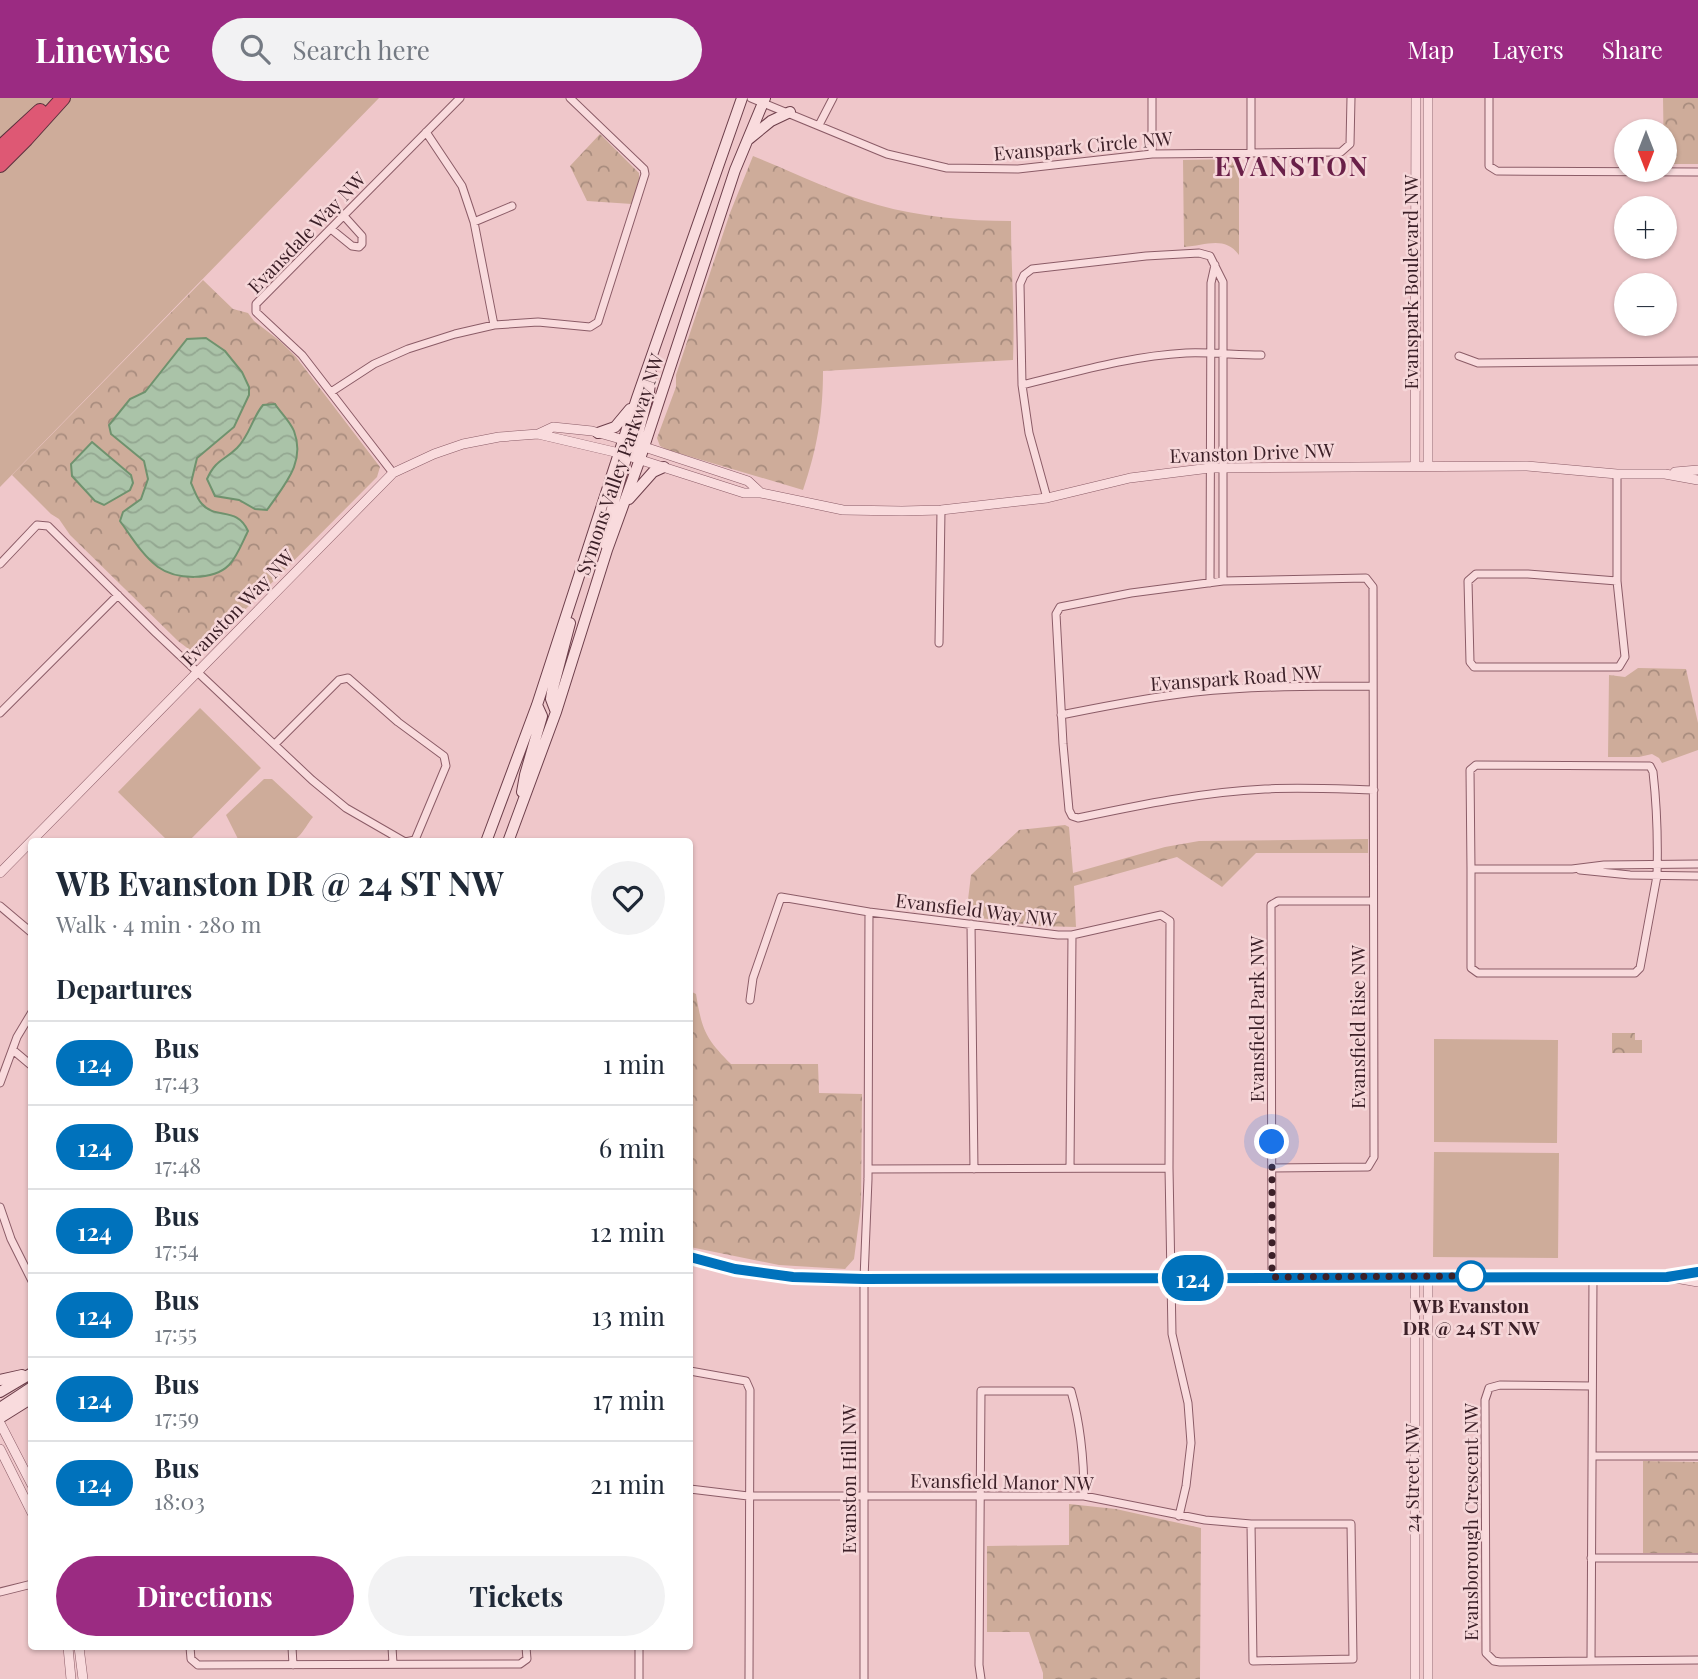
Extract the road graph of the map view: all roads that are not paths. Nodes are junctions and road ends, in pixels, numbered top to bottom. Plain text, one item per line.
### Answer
1 (55, 98) edge
2 (62, 98) edge
3 (460, 98) edge
4 (570, 98) edge
5 (742, 98) edge
6 (751, 98) edge
7 (833, 98) edge
8 (1152, 98) edge
9 (1251, 98) edge
10 (1351, 98) edge
11 (1416, 98) edge
12 (1428, 98) edge
13 (1489, 98) edge
14 (763, 101) edge
15 (790, 113) junction
16 (819, 125) junction
17 (426, 132) junction
18 (747, 141) junction
19 (0, 148) edge
20 (1251, 152) junction
21 (1152, 154) junction
22 (0, 165) edge
23 (1698, 172) edge
24 (512, 206) dead end
25 (344, 216) junction
26 (474, 222) junction
27 (331, 229) junction
28 (1215, 264) junction
29 (494, 325) junction
30 (1211, 353) junction
31 (1223, 355) junction
32 (1261, 355) dead end
33 (653, 356) junction
34 (1459, 356) dead end
35 (1698, 361) edge
36 (1022, 386) junction
37 (331, 392) junction
38 (637, 398) junction
39 (598, 433) junction
40 (538, 434) junction
41 (624, 440) junction
42 (640, 446) junction
43 (623, 454) junction
44 (640, 459) junction
45 (1415, 466) junction
46 (1427, 466) junction
47 (664, 467) junction
48 (1210, 468) junction
49 (1224, 468) junction
50 (1698, 470) edge
51 (393, 473) junction
52 (1617, 474) junction
53 (1665, 474) junction
54 (1698, 480) edge
55 (761, 493) junction
56 (1047, 498) junction
57 (624, 503) junction
58 (941, 510) junction
59 (607, 550) junction
60 (0, 564) edge
61 (577, 579) junction
62 (1223, 581) junction
63 (1617, 582) junction
64 (1210, 583) junction
65 (118, 595) junction
66 (939, 643) dead end
67 (198, 671) junction
68 (1373, 686) junction
69 (537, 705) junction
70 (556, 712) junction
71 (0, 713) edge
72 (1061, 715) junction
73 (275, 744) junction
74 (1374, 790) junction
75 (520, 811) junction
76 (34, 838) edge
77 (398, 838) edge
78 (415, 838) edge
79 (487, 838) edge
80 (510, 838) edge
81 (28, 844) edge
82 (1658, 864) junction
83 (1698, 864) edge
84 (1471, 869) junction
85 (1572, 869) junction
86 (0, 873) edge
87 (1657, 876) junction
88 (1698, 876) edge
89 (1373, 901) junction
90 (0, 905) edge
91 (869, 912) junction
92 (971, 924) junction
93 (28, 930) edge
94 (1072, 935) junction
95 (750, 1000) dead end
96 (28, 1020) edge
97 (13, 1050) junction
98 (28, 1063) edge
99 (0, 1083) edge
100 (1070, 1168) junction
101 (1169, 1168) junction
102 (1272, 1168) junction
103 (974, 1169) junction
104 (868, 1170) junction
105 (0, 1207) edge
106 (693, 1258) edge
107 (1698, 1272) edge
108 (28, 1273) edge
109 (1415, 1276) junction
110 (1428, 1276) junction
111 (1592, 1276) junction
112 (1272, 1277) junction
113 (1667, 1277) junction
114 (1171, 1278) junction
115 (864, 1279) junction
116 (1698, 1282) edge
117 (693, 1372) edge
118 (28, 1374) edge
119 (28, 1375) edge
120 (0, 1380) edge
121 (1592, 1386) junction
122 (28, 1390) edge
123 (0, 1392) edge
124 (28, 1401) edge
125 (0, 1408) edge
126 (0, 1420) edge
127 (0, 1449) edge
128 (1592, 1456) junction
129 (1698, 1456) edge
130 (28, 1477) edge
131 (693, 1489) edge
132 (979, 1494) junction
133 (864, 1495) junction
134 (748, 1496) junction
135 (1084, 1496) junction
136 (28, 1505) edge
137 (1179, 1516) junction
138 (1251, 1524) junction
139 (1591, 1558) junction
140 (1698, 1558) edge
141 (28, 1585) edge
142 (0, 1592) edge
143 (68, 1650) edge
144 (79, 1650) edge
145 (190, 1650) edge
146 (292, 1650) edge
147 (392, 1650) edge
148 (526, 1650) edge
149 (639, 1650) edge
150 (1698, 1660) edge
151 (1591, 1661) junction
152 (393, 1664) junction
153 (293, 1665) junction
154 (71, 1679) edge
155 (83, 1679) edge
156 (639, 1679) edge
157 (749, 1679) edge
158 (864, 1679) edge
159 (981, 1679) edge
160 (1415, 1679) edge
161 (1427, 1679) edge

1 - 19 highway
2 - 22 highway
3 - 17 street, Evansdale Way NW
4 - 29 street
5 - 33 main road, Symons Valley Parkway NW
6 - 14 street, Evanspark Circle NW
7 - 16 street
8 - 21 street
9 - 20 street
10 - 20 street, Evanspark Circle NW
11 - 45 street, Evanspark Boulevard NW
12 - 46 street, Evanspark Boulevard NW
13 - 23 street
14 - 15 street, Evanspark Circle NW
14 - 18 main road, Symons Valley Parkway NW
15 - 16 street, Evanspark Circle NW
15 - 18 main road
16 - 21 street, Evanspark Circle NW
17 - 25 street, Evansdale Way NW
17 - 26 street
18 - 42 main road, Symons Valley Parkway NW
20 - 21 street, Evanspark Circle NW
24 - 26 street
25 - 27 street, Evansdale Way NW
25 - 27 street
26 - 29 street
27 - 37 street, Evansdale Way NW
28 - 30 street
28 - 31 street
28 - 36 street
29 - 37 street
30 - 31 street
30 - 36 street
30 - 48 street
31 - 32 street
31 - 49 street
33 - 38 main road, Symons Valley Parkway NW
33 - 42 main road
34 - 35 street
36 - 56 street
37 - 51 street, Evansdale Way NW
38 - 39 main road
38 - 41 main road, Symons Valley Parkway NW
39 - 40 street, Evanston Way NW
39 - 41 street, Evanston Way NW
40 - 43 street, Evanston Way NW
40 - 51 street, Evanston Way NW
41 - 42 street, Evanston Drive NW
41 - 43 main road
42 - 44 main road
42 - 55 street, Evanston Drive NW
43 - 44 street, Evanston Drive NW
43 - 59 main road
43 - 61 main road, Symons Valley Parkway NW
44 - 47 street, Evanston Drive NW
44 - 57 main road, Symons Valley Parkway NW
45 - 46 street, Evanston Drive NW
45 - 49 street, Evanston Drive NW
46 - 52 street, Evanston Drive NW
47 - 55 street, Evanston Drive NW
47 - 57 main road
48 - 49 street, Evanston Drive NW
48 - 56 street, Evanston Drive NW
48 - 64 street
49 - 62 street
50 - 53 street, Evanston Drive NW
51 - 67 street, Evanston Way NW
52 - 53 street, Evanston Drive NW
52 - 63 street
53 - 54 street, Evanston Drive NW
55 - 58 street, Evanston Drive NW
56 - 58 street, Evanston Drive NW
57 - 59 main road, Symons Valley Parkway NW
58 - 66 street
59 - 70 main road, Symons Valley Parkway NW
60 - 65 street
61 - 69 main road, Symons Valley Parkway NW
61 - 70 main road
62 - 64 street
62 - 68 street, Evansfield Rise NW
63 - 63 street
64 - 72 street
65 - 67 street
65 - 71 street
67 - 73 street
67 - 76 street, Evanston Way NW
68 - 72 street, Evanspark Road NW
68 - 74 street, Evansfield Rise NW
69 - 75 main road
69 - 79 main road, Symons Valley Parkway NW
70 - 75 main road, Symons Valley Parkway NW
72 - 74 street
73 - 77 street
73 - 78 street
74 - 89 street, Evansfield Rise NW
75 - 80 main road, Symons Valley Parkway NW
81 - 86 street, Evanston Way NW
82 - 83 street
82 - 84 street
82 - 85 street
82 - 87 street
84 - 85 street
84 - 87 street
85 - 87 street
87 - 88 street
89 - 102 street, Evansfield Rise NW
89 - 102 street, Evansfield Park NW
90 - 93 street
91 - 92 street, Evansfield Way NW
91 - 95 street
91 - 104 street, Evansfield Way NW
92 - 94 street, Evansfield Way NW
92 - 103 street
94 - 100 street
94 - 101 street, Evansfield Way NW
96 - 97 street
97 - 98 street
97 - 99 street
100 - 101 street
100 - 103 street
101 - 114 street, Evansfield Way NW
102 - 112 street, Evansfield Park NW
103 - 104 street
104 - 115 street, Evansfield Way NW
105 - 108 street
106 - 115 street
107 - 113 street
109 - 110 street
109 - 112 street
109 - 160 street, 24 Street NW
110 - 111 street
110 - 161 street, 24 Street NW
111 - 113 street
111 - 121 street
112 - 114 street
113 - 116 street
114 - 115 street
114 - 137 street, Evansfield Way NW
115 - 133 street, Evanston Hill NW
117 - 134 street
118 - 120 main road
119 - 123 main road
121 - 128 street
121 - 151 street, Evansborough Crescent NW
122 - 125 main road
124 - 126 main road
126 - 130 street
127 - 136 street
128 - 129 street
128 - 139 street
131 - 134 street, Evansfield Manor NW
132 - 133 street, Evansfield Manor NW
132 - 135 street, Evansfield Manor NW
132 - 135 street
132 - 159 street
133 - 134 street, Evansfield Manor NW
133 - 158 street, Evanston Hill NW
134 - 157 street
135 - 137 street, Evansfield Manor NW
137 - 138 street, Evansfield Manor NW
138 - 138 street, Evansfield Manor NW
139 - 140 street
139 - 151 street
141 - 142 street
143 - 154 street
144 - 155 street
145 - 153 street
146 - 153 street
147 - 152 street
148 - 152 street
149 - 156 street
150 - 151 street
152 - 153 street

